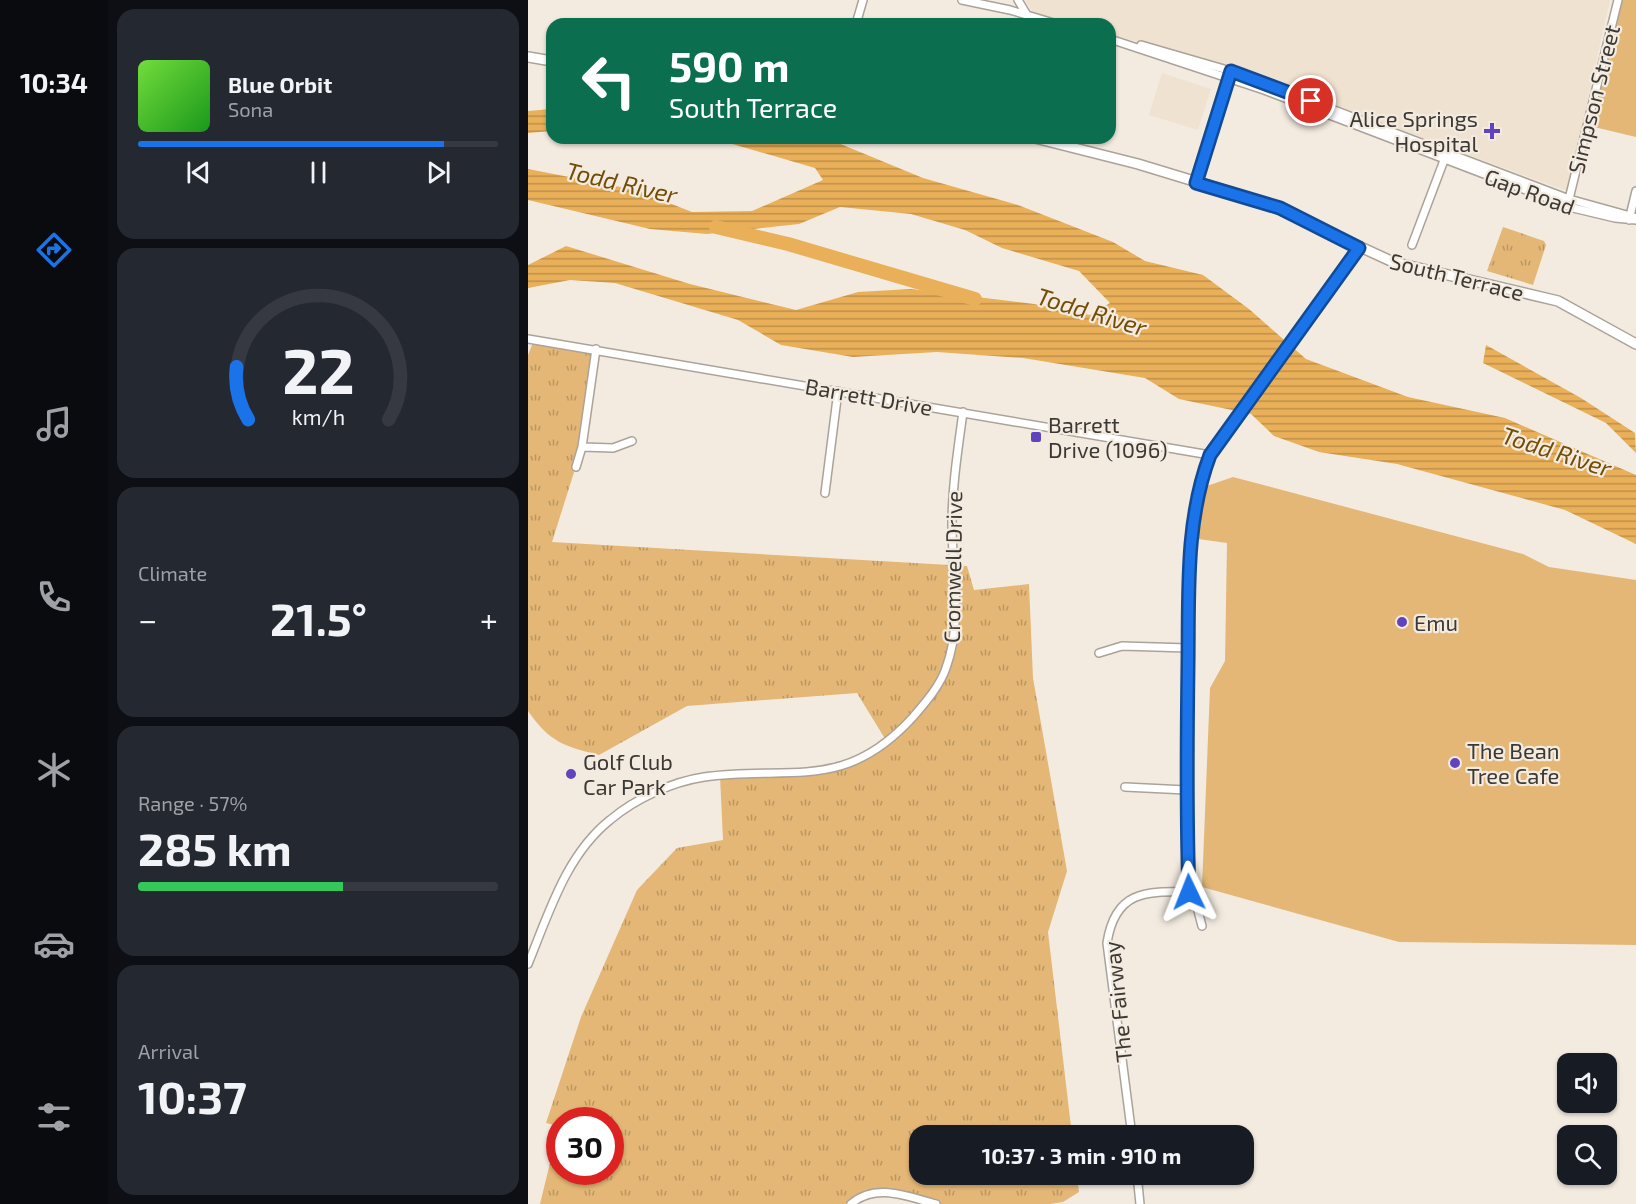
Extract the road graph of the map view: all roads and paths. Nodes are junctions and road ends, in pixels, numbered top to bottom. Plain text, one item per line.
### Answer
1 (863, 0) edge
2 (962, 0) edge
3 (974, 0) edge
4 (1018, 0) edge
5 (1618, 0) edge
6 (993, 4) edge
7 (1010, 10) junction
8 (1027, 15) junction
9 (858, 18) edge
10 (1037, 18) edge
11 (1116, 41) edge
12 (528, 57) edge
13 (546, 60) edge
14 (1230, 75) junction
15 (1059, 144) edge
16 (1446, 156) junction
17 (1196, 183) junction
18 (1636, 191) edge
19 (1569, 199) junction
20 (1633, 218) edge
21 (1412, 245) dead end
22 (1359, 248) junction
23 (528, 339) edge
24 (1636, 344) edge
25 (596, 349) junction
26 (838, 391) junction
27 (963, 412) junction
28 (632, 441) dead end
29 (582, 447) junction
30 (1210, 455) junction
31 (576, 466) dead end
32 (825, 493) dead end
33 (1188, 648) junction
34 (1099, 653) dead end
35 (1125, 787) dead end
36 (1186, 790) junction
37 (1189, 892) junction
38 (1202, 926) dead end
39 (528, 964) edge
40 (1131, 1125) edge
41 (1138, 1185) edge
42 (851, 1204) edge
43 (936, 1204) edge
44 (1140, 1204) edge

1 - 9 street
2 - 6 street
3 - 6 street
4 - 7 street
4 - 8 street
5 - 19 street, Simpson Street
6 - 7 street
7 - 8 street
8 - 10 street
11 - 14 street, Gap Road
12 - 13 street
14 - 16 street, Gap Road
14 - 17 street
15 - 17 street, South Terrace
16 - 19 street, Gap Road
16 - 20 street, Gap Road
16 - 21 street
17 - 22 street, South Terrace
18 - 20 street
19 - 20 street, Gap Road
22 - 24 street, South Terrace
22 - 30 street
23 - 25 street, Barrett Drive
25 - 26 street, Barrett Drive
25 - 29 street
26 - 27 street, Barrett Drive
26 - 32 street
27 - 30 street, Barrett Drive
27 - 39 street, Cromwell Drive
28 - 29 street
29 - 31 street
30 - 33 street
33 - 34 street
33 - 36 street
35 - 36 street
36 - 37 street
37 - 38 street
37 - 40 street, The Fairway
41 - 44 street
42 - 43 street

